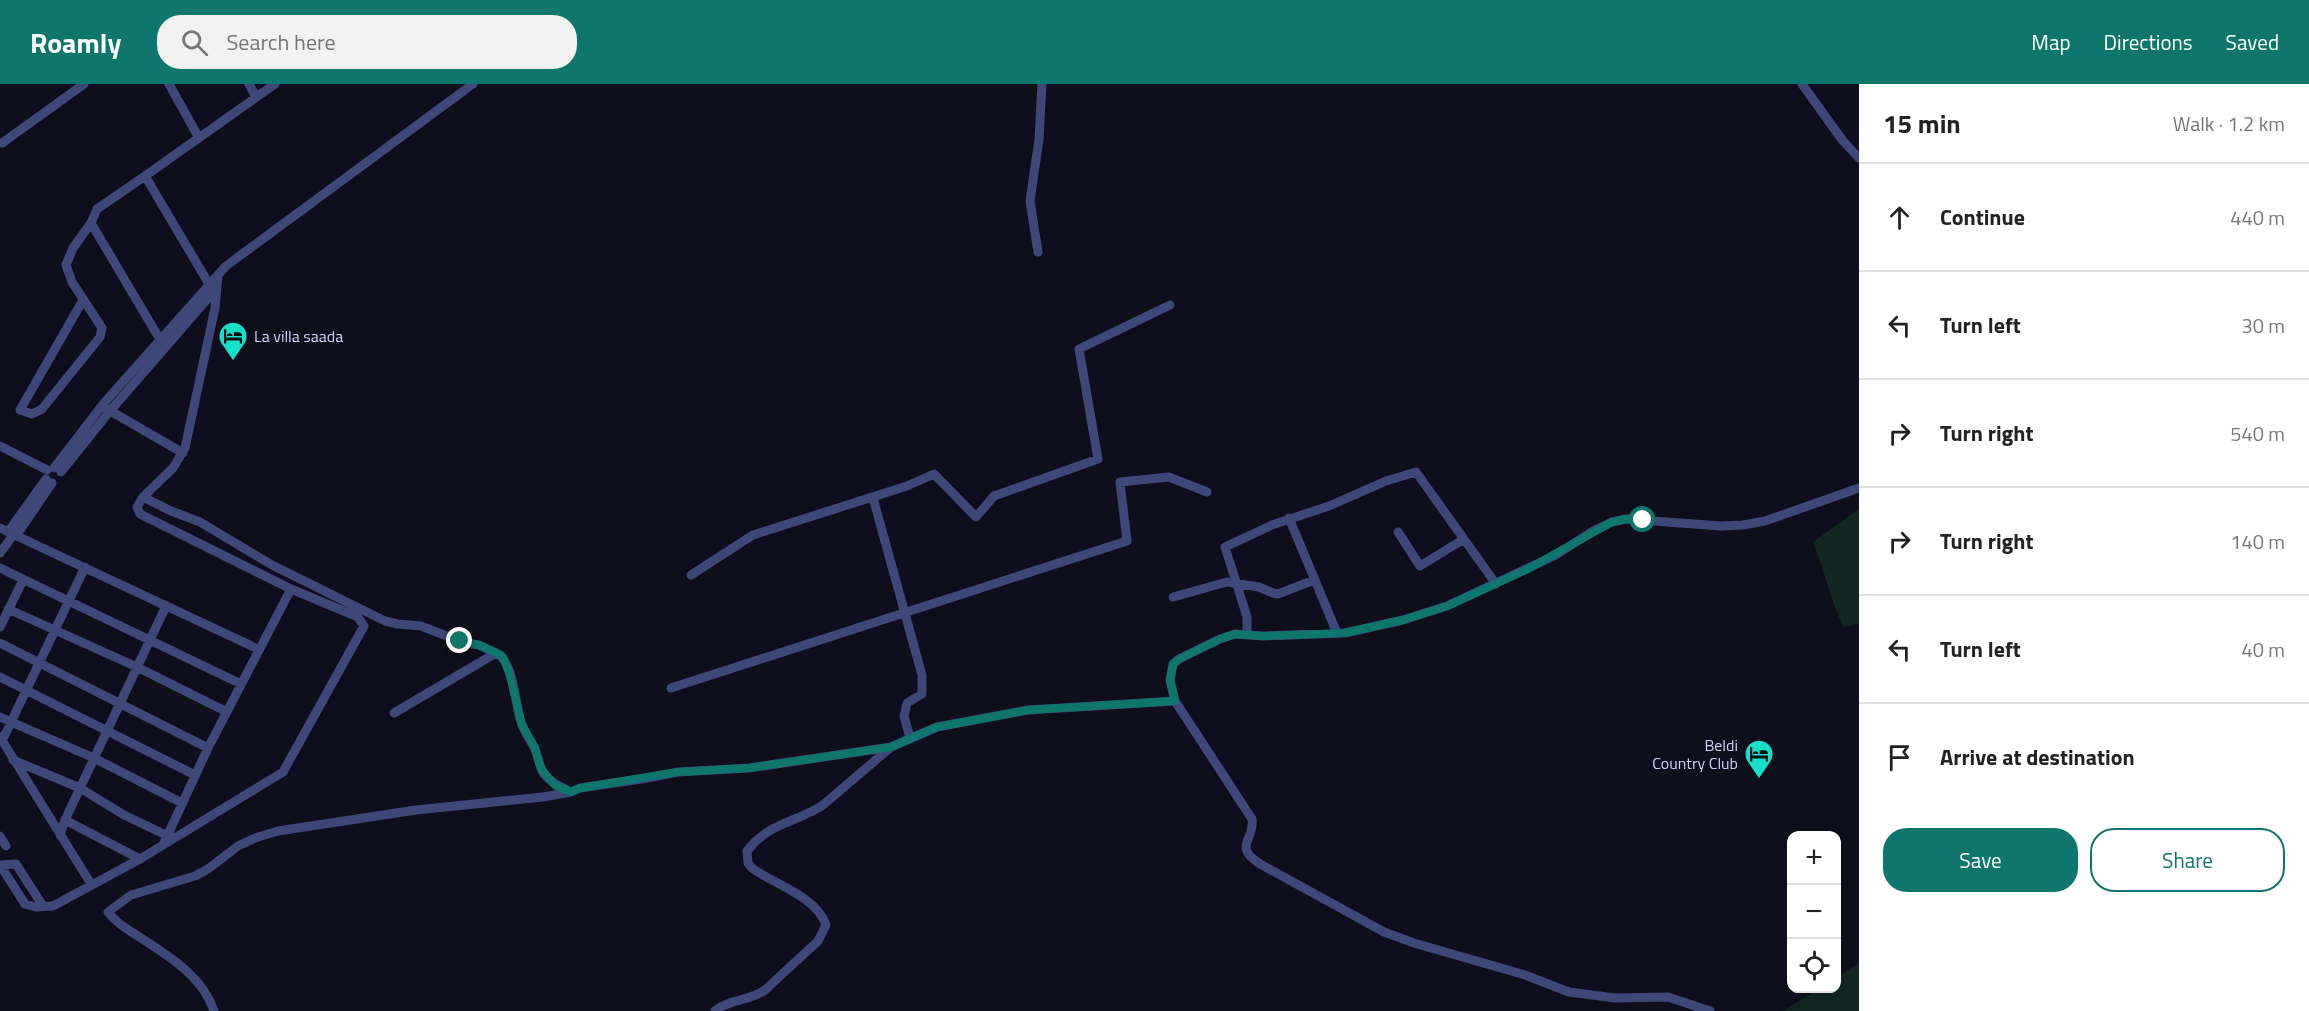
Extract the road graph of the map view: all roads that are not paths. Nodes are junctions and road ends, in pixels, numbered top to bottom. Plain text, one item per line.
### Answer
1 (84, 84) edge
2 (169, 84) edge
3 (249, 84) edge
4 (473, 84) edge
5 (1042, 84) edge
6 (1802, 84) edge
7 (269, 86) edge
8 (256, 97) junction
9 (199, 138) junction
10 (3, 143) dead end
11 (1859, 158) edge
12 (145, 176) junction
13 (91, 223) junction
14 (1038, 252) dead end
15 (214, 288) junction
16 (83, 300) junction
17 (1170, 305) dead end
18 (162, 344) junction
19 (106, 409) junction
20 (0, 446) edge
21 (183, 453) junction
22 (52, 474) junction
23 (1859, 488) edge
24 (1207, 492) dead end
25 (143, 497) junction
26 (873, 498) junction
27 (1289, 518) junction
28 (10, 532) edge
29 (1398, 532) dead end
30 (1464, 539) junction
31 (0, 553) edge
32 (84, 567) junction
33 (0, 568) edge
34 (691, 575) dead end
35 (23, 580) junction
36 (1314, 580) junction
37 (1235, 582) junction
38 (1496, 584) junction
39 (291, 589) junction
40 (1173, 597) dead end
41 (69, 600) junction
42 (166, 606) junction
43 (8, 609) junction
44 (904, 613) junction
45 (0, 627) edge
46 (55, 630) junction
47 (1337, 633) junction
48 (1247, 634) junction
49 (150, 639) junction
50 (0, 643) edge
51 (258, 649) junction
52 (496, 653) junction
53 (40, 661) junction
54 (137, 667) junction
55 (0, 677) edge
56 (241, 684) junction
57 (671, 688) dead end
58 (26, 690) junction
59 (1175, 701) junction
60 (121, 702) junction
61 (227, 712) junction
62 (394, 713) dead end
63 (0, 717) edge
64 (11, 723) junction
65 (107, 730) junction
66 (910, 738) junction
67 (1, 739) edge
68 (891, 747) junction
69 (208, 748) junction
70 (94, 758) junction
71 (13, 760) junction
72 (195, 775) junction
73 (80, 788) junction
74 (571, 792) junction
75 (182, 803) junction
76 (65, 820) junction
77 (60, 835) junction
78 (0, 836) edge
79 (164, 840) junction
80 (6, 846) dead end
81 (140, 859) junction
82 (0, 865) edge
83 (91, 884) junction
84 (43, 906) junction
85 (214, 1011) edge
86 (715, 1011) edge
87 (1710, 1011) edge

1 - 10 street
2 - 9 street
3 - 8 street
4 - 15 street
5 - 14 street
6 - 11 street
7 - 8 street
8 - 9 street
9 - 12 street
12 - 13 street
12 - 15 street
13 - 16 street
13 - 18 street
15 - 18 street
15 - 21 street
16 - 16 street
17 - 26 street
18 - 19 street
19 - 21 street
19 - 22 street
20 - 22 street
21 - 25 street
22 - 28 street
23 - 38 street
24 - 44 street
25 - 39 street
25 - 52 street
26 - 34 street
26 - 44 street
27 - 30 street
27 - 36 street
27 - 37 street
28 - 31 street
28 - 32 street
29 - 30 street
30 - 38 street
32 - 41 street
32 - 42 street
33 - 35 street
35 - 41 street
35 - 43 street
36 - 37 street
36 - 47 street
37 - 40 street
37 - 48 street
38 - 47 street
39 - 51 street
39 - 79 street
41 - 46 street
41 - 49 street
42 - 49 street
42 - 51 street
43 - 45 street
43 - 46 street
44 - 57 street
44 - 66 street
46 - 53 street
46 - 54 street
47 - 48 street
48 - 59 street
49 - 54 street
49 - 56 street
50 - 53 street
51 - 56 street
52 - 62 street
52 - 74 street
53 - 58 street
53 - 60 street
54 - 60 street
54 - 61 street
55 - 58 street
56 - 61 street
58 - 64 street
58 - 65 street
59 - 66 street
59 - 87 street
60 - 65 street
60 - 69 street
61 - 69 street
63 - 64 street
64 - 67 street
64 - 70 street
65 - 70 street
65 - 72 street
66 - 68 street
67 - 71 street
68 - 74 street
68 - 86 street
69 - 72 street
70 - 73 street
70 - 75 street
71 - 73 street
71 - 77 street
72 - 75 street
73 - 76 street
73 - 79 street
74 - 85 street
75 - 79 street
76 - 77 street
76 - 81 street
77 - 83 street
78 - 80 street
79 - 81 street
81 - 83 street
82 - 84 street
82 - 84 street
83 - 84 street

